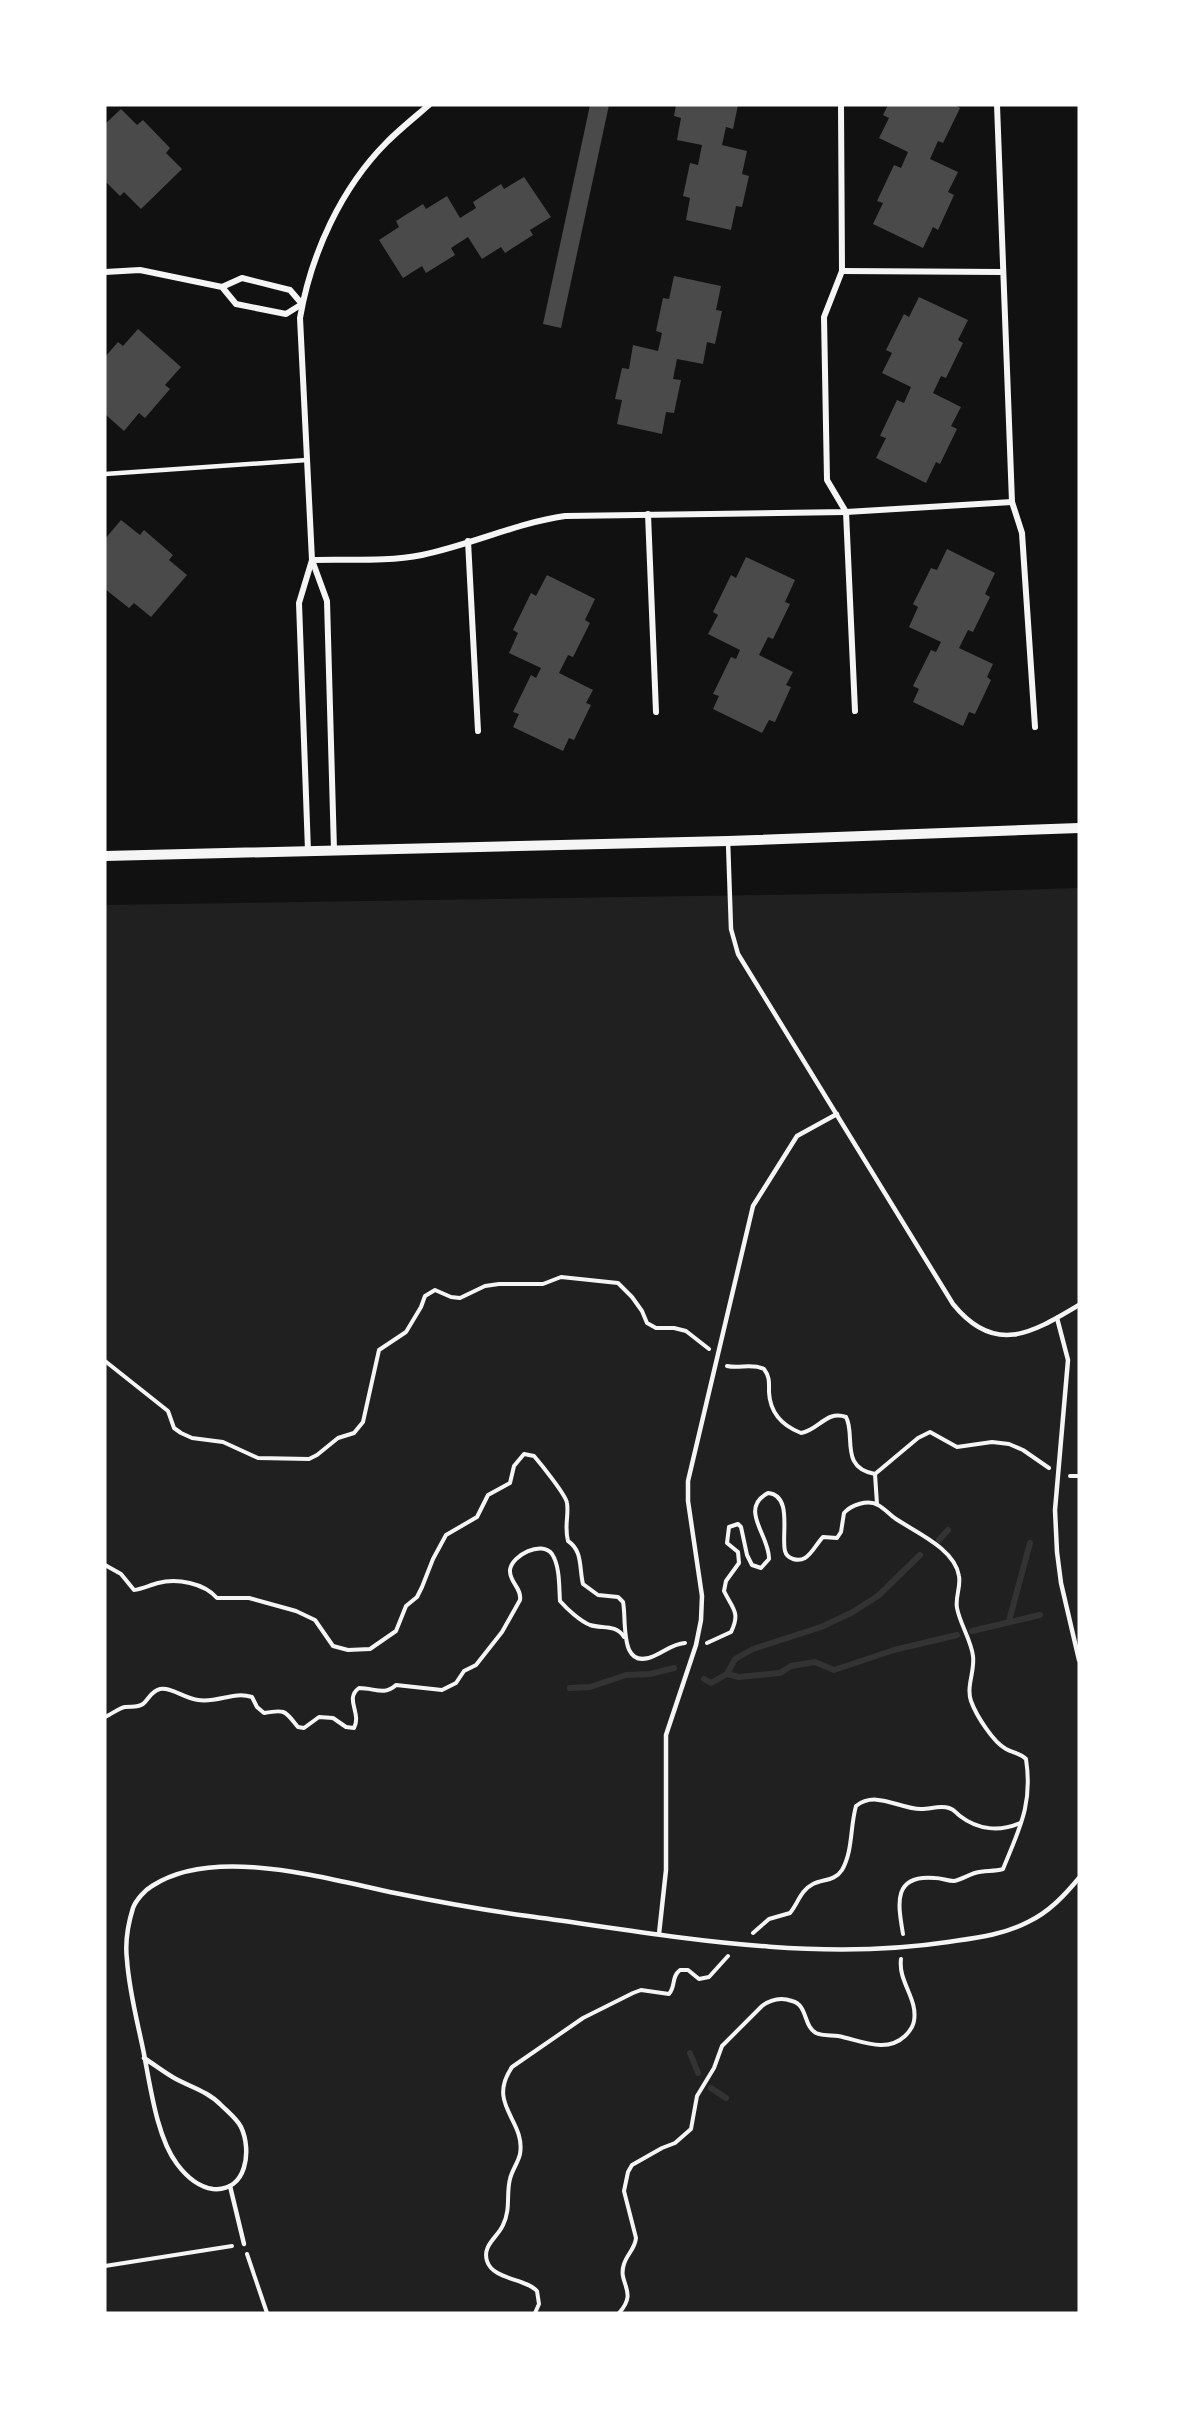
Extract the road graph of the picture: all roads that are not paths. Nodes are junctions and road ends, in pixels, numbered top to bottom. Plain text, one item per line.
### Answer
1 (429, 105) edge
2 (841, 105) edge
3 (998, 105) edge
4 (842, 271) junction
5 (105, 272) edge
6 (1003, 272) junction
7 (222, 287) junction
8 (302, 304) junction
9 (307, 460) junction
10 (105, 474) edge
11 (1012, 502) junction
12 (846, 512) junction
13 (648, 514) junction
14 (468, 542) junction
15 (312, 560) junction
16 (855, 711) dead end
17 (656, 712) dead end
18 (1035, 727) dead end
19 (478, 731) dead end
20 (1079, 828) edge
21 (728, 841) junction
22 (334, 850) junction
23 (308, 851) junction
24 (105, 855) edge
25 (837, 1114) junction
26 (1079, 1305) edge
27 (1057, 1318) junction
28 (1079, 1660) edge
29 (1079, 1878) edge
30 (660, 1934) junction
31 (144, 2058) junction
32 (230, 2186) junction
33 (244, 2244) road end

1 - 8 street
2 - 4 street
3 - 6 street
4 - 6 street
4 - 12 street
5 - 7 street
6 - 11 street
7 - 8 street
7 - 8 street
8 - 9 street
9 - 10 lane
9 - 15 street
11 - 12 street
11 - 18 street
12 - 13 street
12 - 16 street
13 - 14 street
13 - 17 street
14 - 15 street
14 - 19 street
15 - 22 street
15 - 23 street
20 - 21 street
21 - 22 street
21 - 25 lane
22 - 23 street
23 - 24 street
25 - 27 lane
25 - 30 lane
26 - 27 lane
27 - 28 lane
29 - 30 lane
30 - 31 lane
31 - 32 lane
31 - 32 lane
32 - 33 lane

